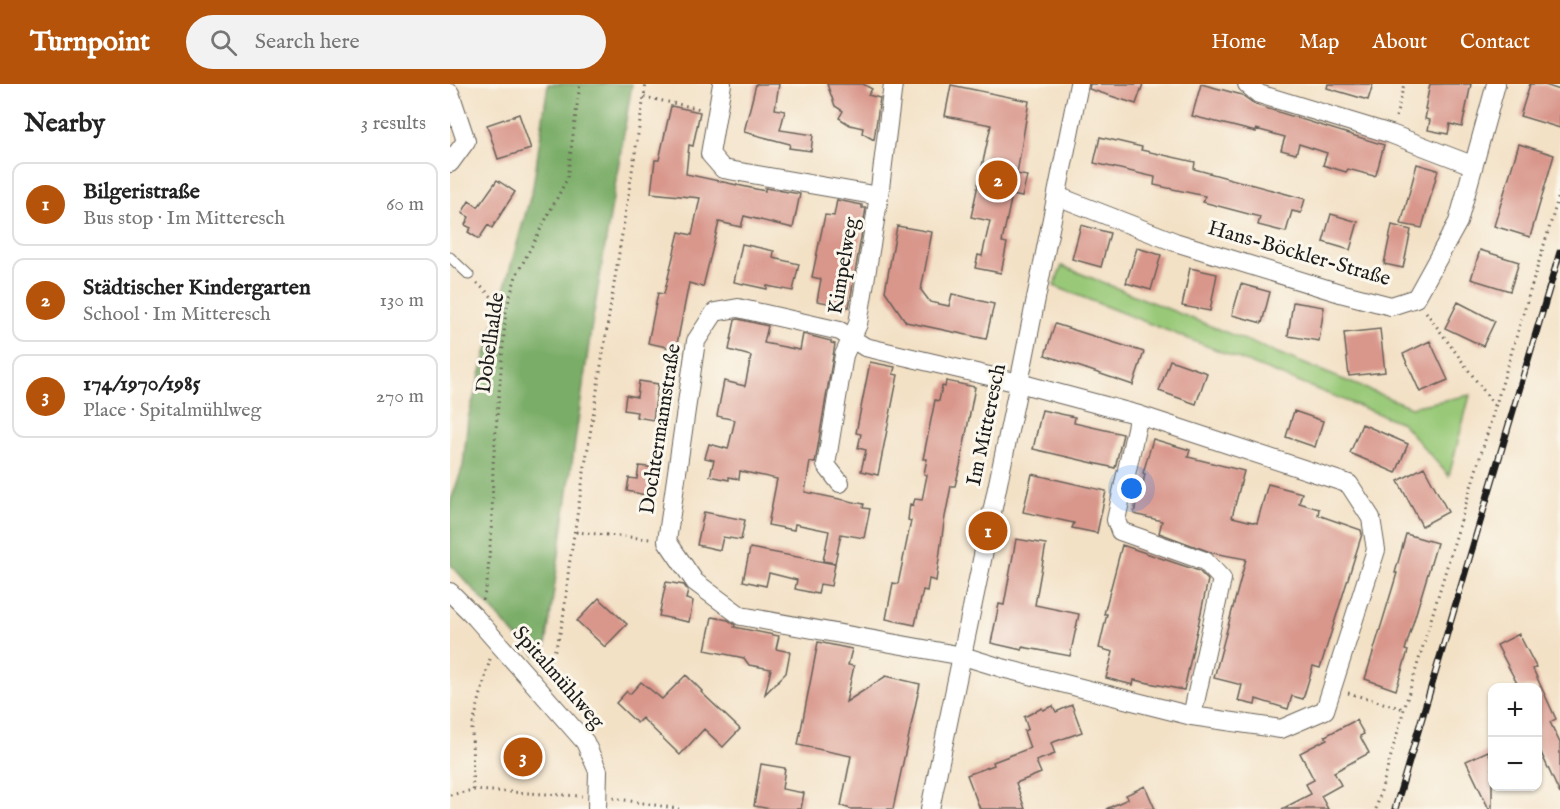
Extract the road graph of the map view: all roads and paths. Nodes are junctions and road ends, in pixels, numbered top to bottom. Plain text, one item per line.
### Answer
1 (580, 84) edge
2 (646, 84) edge
3 (722, 84) edge
4 (894, 84) edge
5 (1079, 84) edge
6 (1247, 84) edge
7 (1404, 84) edge
8 (1496, 84) edge
9 (450, 93) edge
10 (644, 97) junction
11 (717, 112) junction
12 (1391, 134) junction
13 (450, 163) edge
14 (1472, 165) junction
15 (1560, 192) edge
16 (879, 196) junction
17 (1057, 196) junction
18 (450, 257) edge
19 (469, 275) joint
20 (1416, 298) junction
21 (506, 310) junction
22 (852, 338) junction
23 (1019, 383) junction
24 (1495, 406) junction
25 (1139, 415) junction
26 (840, 483) dead end
27 (575, 532) junction
28 (666, 541) junction
29 (450, 592) edge
30 (476, 618) junction
31 (963, 656) junction
32 (491, 657) dead end
33 (535, 685) junction
34 (1332, 689) junction
35 (1404, 709) junction
36 (1192, 716) junction
37 (473, 790) junction
38 (450, 795) edge
39 (567, 795) dead end
40 (624, 798) dead end
41 (597, 809) edge
42 (679, 809) edge
43 (930, 809) edge
44 (1376, 809) edge

1 - 21 path, Dobelhalde
2 - 10 path
3 - 11 street
4 - 16 street, Kimpelweg
5 - 17 street, Im Mitteresch
6 - 12 street
7 - 12 path
8 - 14 street, Hans-Böckler-Straße
9 - 13 street
10 - 11 path
10 - 27 path
11 - 16 street
12 - 14 street
14 - 20 street, Hans-Böckler-Straße
15 - 24 path
16 - 22 street, Kimpelweg
17 - 20 street, Hans-Böckler-Straße
17 - 23 street, Im Mitteresch
18 - 19 lane
19 - 21 path
20 - 24 path
21 - 30 path, Dobelhalde
22 - 23 street, Dochtermannstraße
22 - 26 street, Kimpelweg
22 - 28 street, Dochtermannstraße
23 - 25 street, Dochtermannstraße
23 - 31 street, Im Mitteresch
24 - 35 path
25 - 34 street, Dochtermannstraße
25 - 36 street
27 - 28 path
27 - 33 path
28 - 31 street, Dochtermannstraße
29 - 30 street, Spitalmühlweg
30 - 33 street, Spitalmühlweg
31 - 36 street, Dochtermannstraße
31 - 43 street, Im Mitteresch
32 - 37 path
33 - 41 street, Spitalmühlweg
34 - 35 path
34 - 36 street, Dochtermannstraße
35 - 44 path
37 - 38 path
37 - 39 path
40 - 42 path

